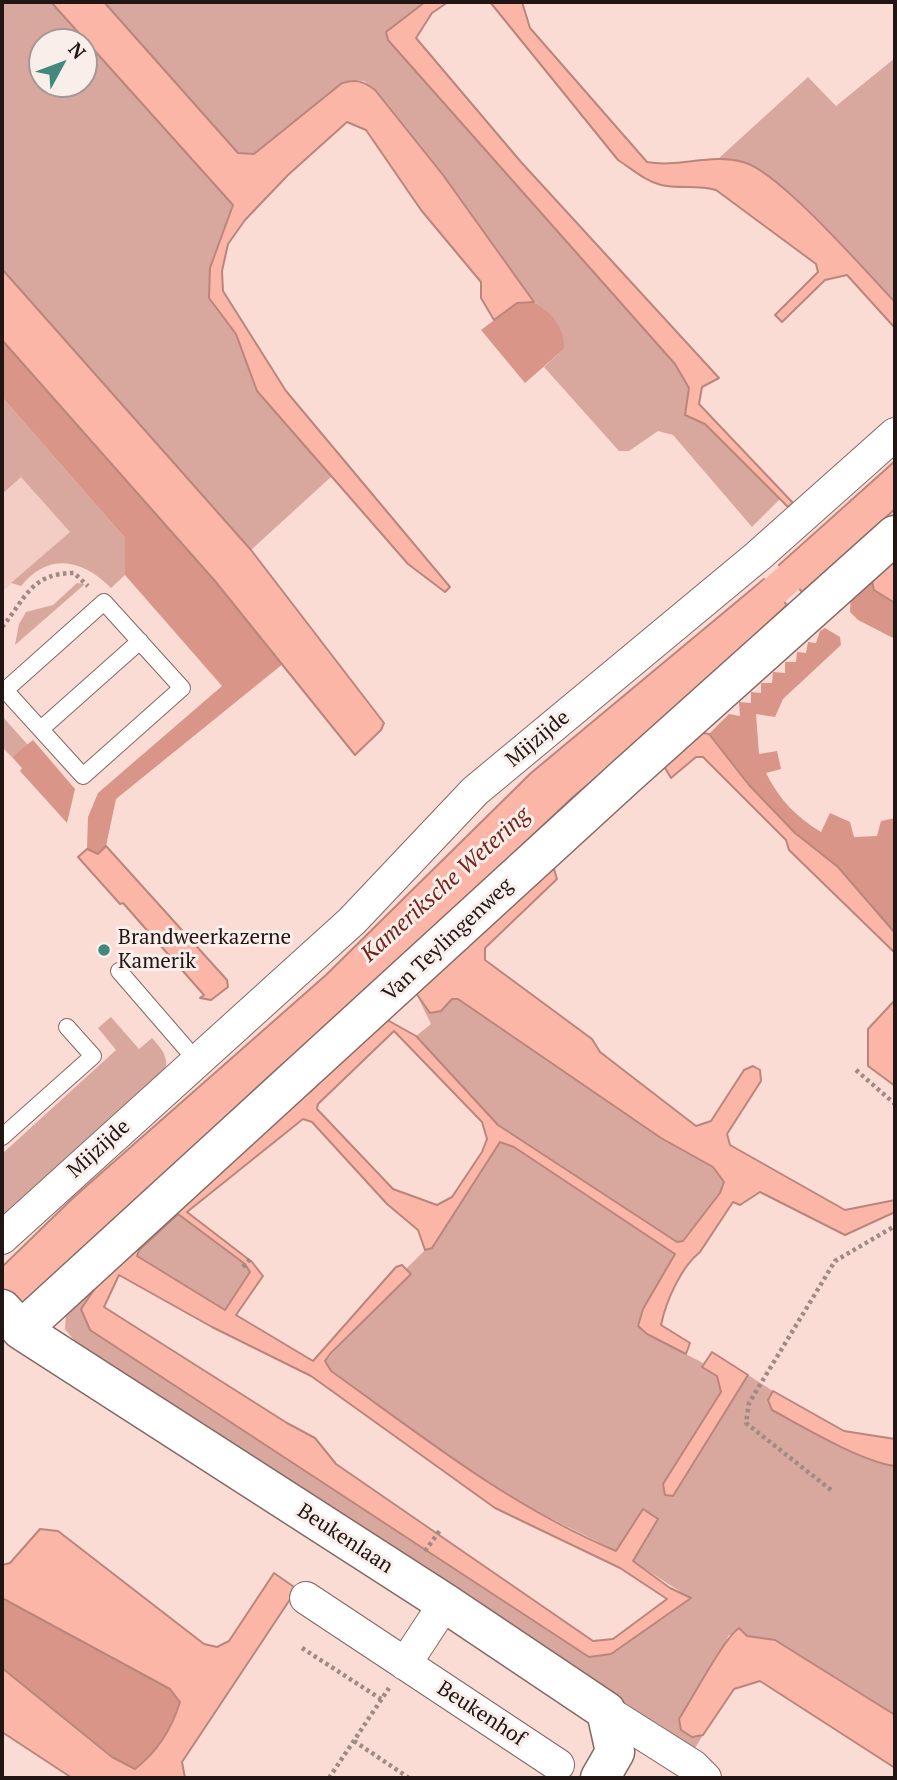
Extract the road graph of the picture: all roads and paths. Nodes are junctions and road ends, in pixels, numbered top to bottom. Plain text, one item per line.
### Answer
1 (895, 435) edge
2 (895, 535) edge
3 (104, 602) junction
4 (2, 627) edge
5 (140, 641) junction
6 (4, 691) edge
7 (41, 729) junction
8 (119, 971) dead end
9 (67, 1027) dead end
10 (196, 1060) junction
11 (856, 1070) dead end
12 (895, 1104) edge
13 (2, 1137) edge
14 (895, 1226) edge
15 (2, 1238) edge
16 (251, 1258) dead end
17 (243, 1267) dead end
18 (9, 1327) edge
19 (831, 1490) dead end
20 (441, 1529) dead end
21 (424, 1552) dead end
22 (306, 1598) dead end
23 (445, 1603) junction
24 (302, 1648) dead end
25 (405, 1664) junction
26 (382, 1699) junction
27 (606, 1711) junction
28 (354, 1741) junction
29 (558, 1765) dead end
30 (330, 1778) edge
31 (410, 1778) edge
32 (600, 1778) edge
33 (705, 1778) edge

1 - 10 street, Mijzijde
2 - 18 street, Van Teylingenweg
3 - 4 path
3 - 5 lane
3 - 6 lane
5 - 7 lane
5 - 7 lane
6 - 7 lane
8 - 10 lane
9 - 13 lane
10 - 15 street, Mijzijde
11 - 12 path
14 - 19 path
16 - 17 path
18 - 23 street, Beukenlaan
20 - 21 path
22 - 25 street, Beukenhof
23 - 25 street
23 - 27 street, Beukenlaan
24 - 26 path
25 - 26 path
25 - 29 street, Beukenhof
26 - 28 path
27 - 32 street
27 - 33 street
28 - 30 path
28 - 31 path

